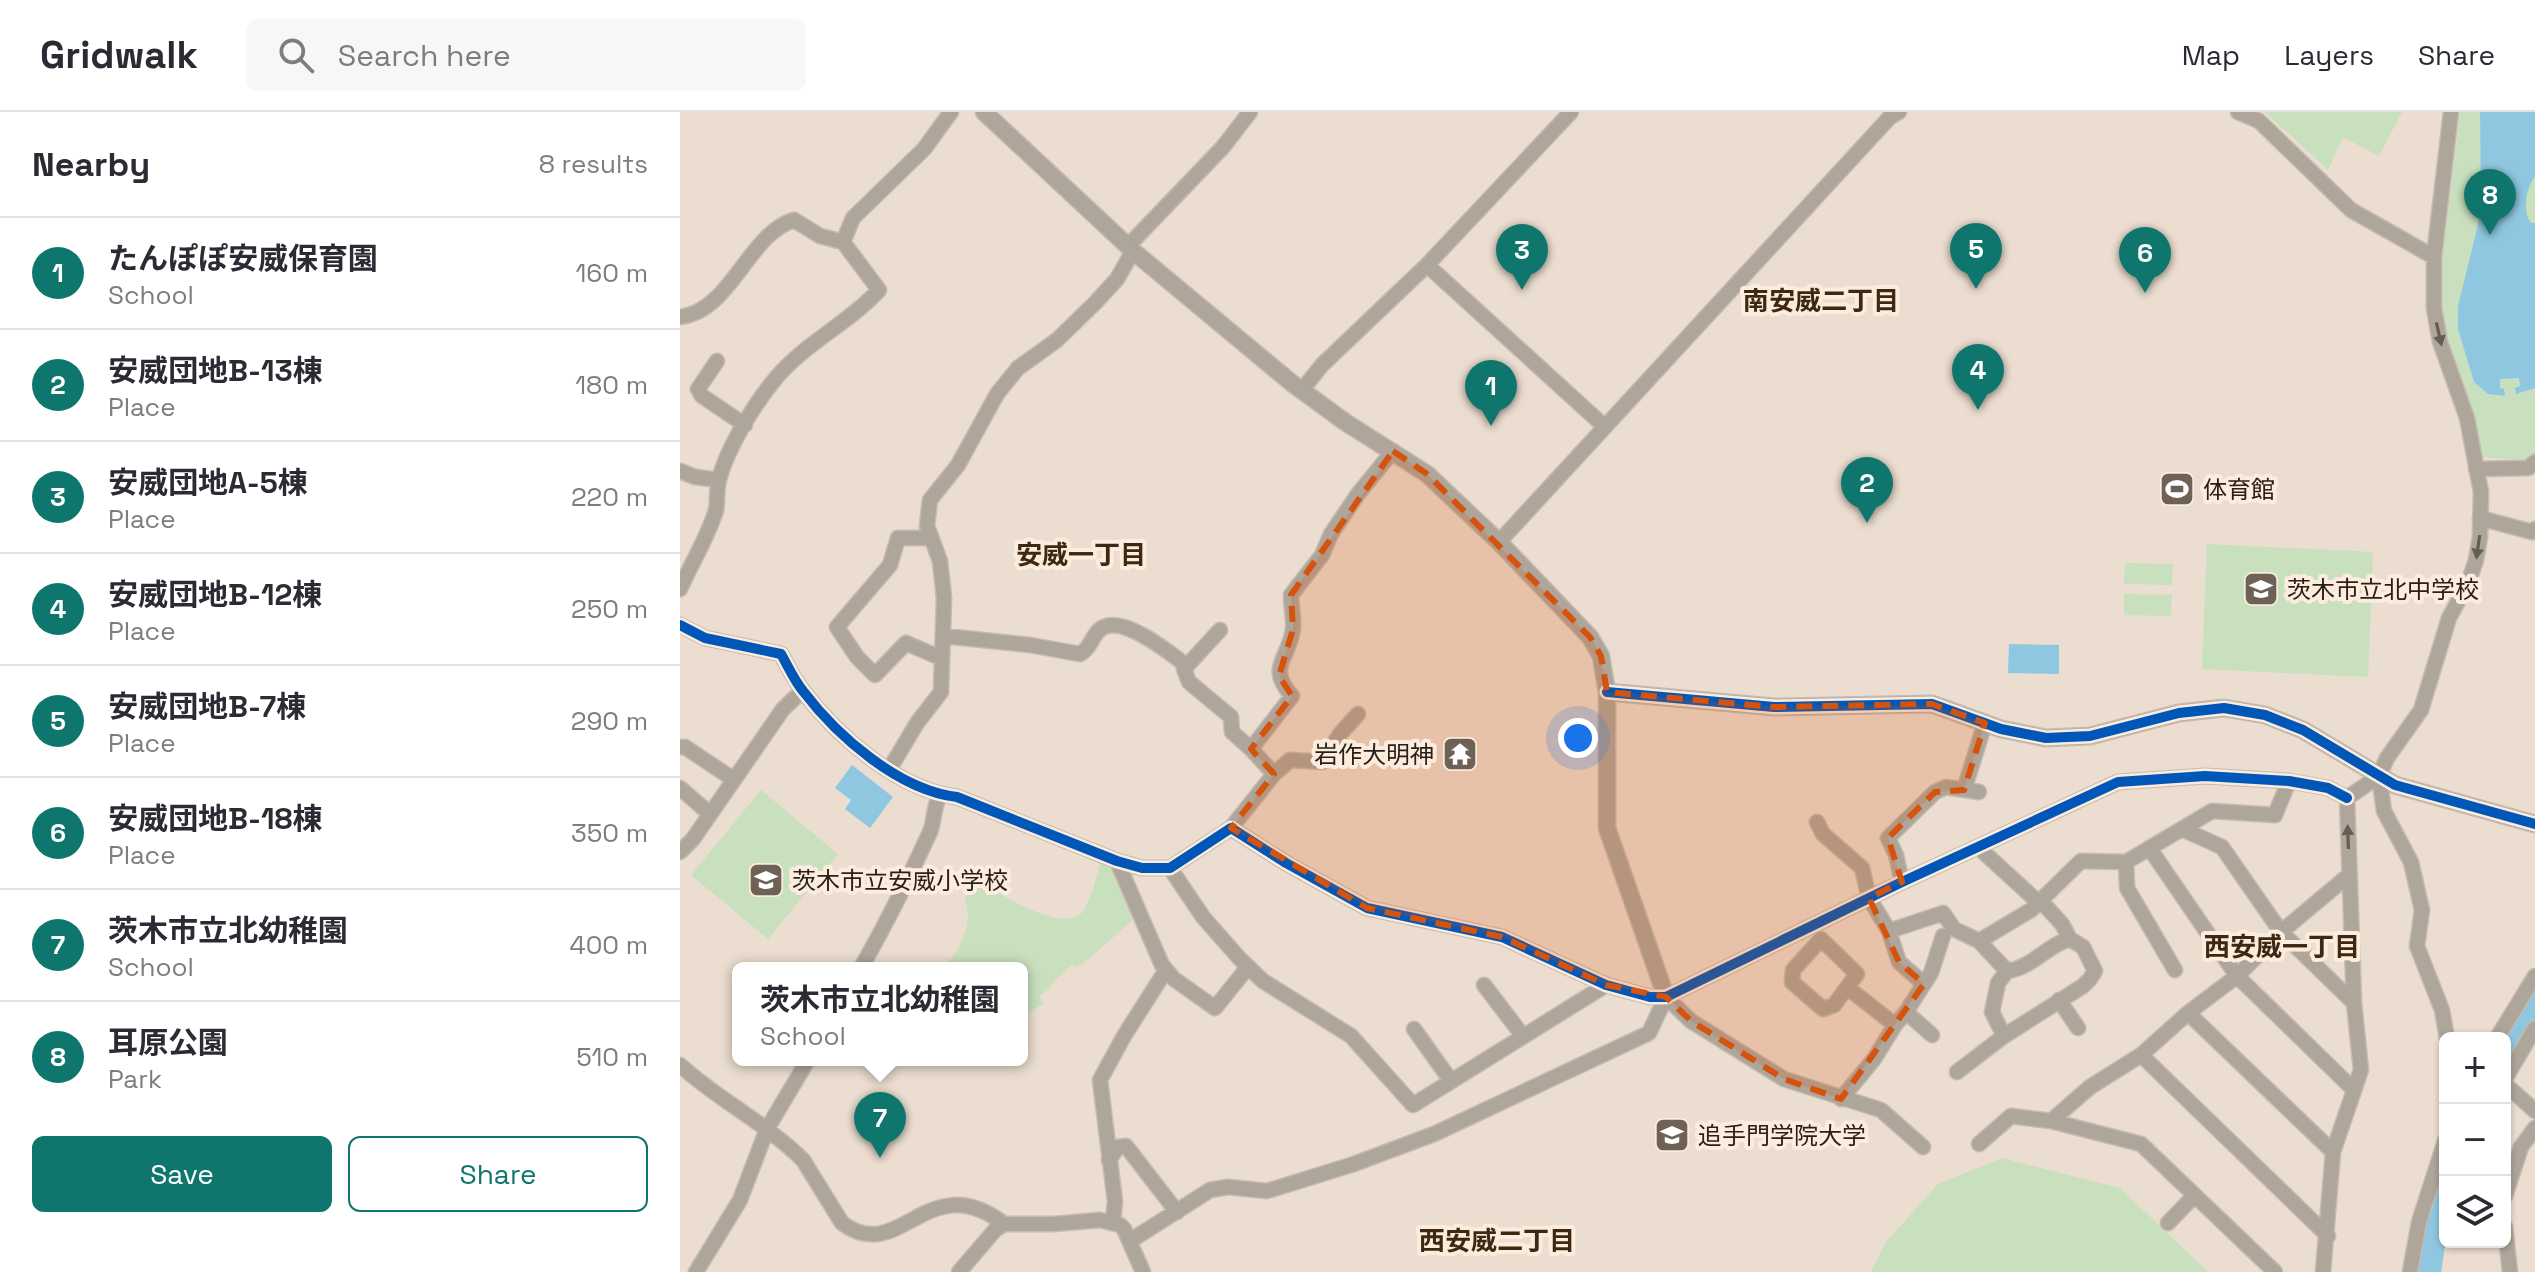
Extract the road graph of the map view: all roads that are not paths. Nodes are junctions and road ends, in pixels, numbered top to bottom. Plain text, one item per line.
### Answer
1 (951, 112) edge
2 (984, 112) edge
3 (1250, 112) edge
4 (1571, 112) edge
5 (1899, 112) edge
6 (2238, 112) edge
7 (2451, 112) edge
8 (843, 242) junction
9 (1130, 249) junction
10 (2434, 257) junction
11 (1427, 265) junction
12 (680, 317) edge
13 (717, 361) dead end
14 (1302, 390) junction
15 (745, 425) junction
16 (1605, 427) junction
17 (1393, 451) junction
18 (2535, 462) edge
19 (2476, 469) junction
20 (680, 471) edge
21 (719, 480) junction
22 (2480, 518) junction
23 (2535, 529) edge
24 (929, 538) junction
25 (1499, 542) junction
26 (680, 589) edge
27 (680, 625) edge
28 (1220, 630) dead end
29 (944, 636) junction
30 (941, 658) junction
31 (1187, 666) junction
32 (802, 691) junction
33 (1607, 692) junction
34 (1358, 714) dead end
35 (1985, 723) junction
36 (680, 747) edge
37 (1251, 749) junction
38 (889, 770) junction
39 (1274, 774) junction
40 (2379, 776) junction
41 (733, 779) junction
42 (2289, 781) junction
43 (680, 788) edge
44 (940, 795) junction
45 (2347, 798) junction
46 (710, 814) junction
47 (1817, 822) dead end
48 (2535, 824) edge
49 (1231, 828) junction
50 (2182, 829) junction
51 (1978, 847) junction
52 (2150, 849) junction
53 (680, 852) edge
54 (1117, 861) junction
55 (2126, 862) junction
56 (1170, 868) junction
57 (2349, 875) junction
58 (1902, 882) junction
59 (1869, 898) junction
60 (2039, 901) junction
61 (1889, 931) junction
62 (2281, 932) junction
63 (1943, 936) dead end
64 (2070, 939) junction
65 (1979, 941) junction
66 (864, 962) edge
67 (1248, 967) junction
68 (1166, 970) junction
69 (2175, 970) dead end
70 (2007, 971) junction
71 (2237, 976) junction
72 (2535, 976) edge
73 (1924, 984) junction
74 (1484, 985) dead end
75 (1606, 985) junction
76 (1848, 988) junction
77 (1666, 997) junction
78 (2059, 1000) junction
79 (2354, 1003) junction
80 (1906, 1012) junction
81 (2188, 1013) junction
82 (1895, 1025) junction
83 (2078, 1028) dead end
84 (2535, 1028) edge
85 (1414, 1029) dead end
86 (2446, 1032) edge
87 (2501, 1032) edge
88 (1932, 1035) dead end
89 (1523, 1036) junction
90 (2004, 1036) junction
91 (2141, 1055) junction
92 (680, 1065) edge
93 (804, 1066) edge
94 (2511, 1071) edge
95 (1957, 1072) dead end
96 (1451, 1081) junction
97 (2511, 1088) edge
98 (2354, 1090) junction
99 (1841, 1099) junction
100 (2535, 1111) edge
101 (2051, 1121) junction
102 (2535, 1128) edge
103 (767, 1129) junction
104 (1979, 1144) dead end
105 (1923, 1147) dead end
106 (2333, 1152) junction
107 (1109, 1160) junction
108 (2439, 1160) edge
109 (2511, 1178) edge
110 (2194, 1196) junction
111 (1177, 1212) junction
112 (1113, 1222) junction
113 (2168, 1223) dead end
114 (1004, 1224) junction
115 (2328, 1236) junction
116 (1130, 1241) junction
117 (2507, 1248) edge
118 (696, 1272) edge
119 (959, 1272) edge
120 (1143, 1272) edge
121 (2275, 1272) edge
122 (2323, 1272) edge
123 (2410, 1272) edge
124 (2510, 1272) edge

1 - 8 street
2 - 9 street
3 - 9 street
4 - 11 street
5 - 16 street
6 - 10 street
7 - 10 street
8 - 12 street
8 - 15 street
9 - 14 street
9 - 24 street
10 -> 19 street
11 - 14 street
11 - 16 street
13 - 15 street
14 - 17 street
15 - 21 street
16 - 25 street
17 - 25 street
17 - 37 street
18 - 19 street
19 - 22 street
20 - 21 street
21 - 26 street
22 - 23 street
22 -> 40 street
24 - 29 street
24 - 30 street
25 - 33 street
27 - 32 street
28 - 31 street
29 - 30 street
29 - 31 street
30 - 38 street
31 - 37 street
32 - 38 street
32 - 41 street
33 - 35 street
33 - 77 street
34 - 39 street
35 - 40 street
35 - 58 street
36 - 41 street
37 - 39 street
38 - 44 street
39 - 49 street
40 - 45 street
40 - 48 street
40 - 86 street
41 - 46 street
42 - 45 street
42 - 50 street
42 - 51 street
43 - 46 street
44 - 54 street
44 - 66 street
57 -> 45 street
46 - 53 street
47 - 59 street
49 - 56 street
49 - 75 street
50 - 52 street
50 - 62 street
51 - 58 street
51 - 60 street
52 - 55 street
52 - 71 street
54 - 56 street
54 - 68 street
55 - 60 street
55 - 69 street
56 - 67 street
57 - 62 street
57 - 79 street
58 - 59 street
59 - 61 street
59 - 77 street
60 - 64 street
60 - 65 street
61 - 65 street
61 - 73 street
62 - 71 street
62 - 79 street
63 - 73 street
64 - 70 street
64 - 78 street
65 - 70 street
67 - 68 street
67 - 96 street
68 - 107 street
70 - 90 street
71 - 81 street
71 - 98 street
72 - 87 street
73 - 80 street
74 - 89 street
75 - 77 street
75 - 89 street
76 - 76 street
76 - 82 street
77 - 99 street
77 - 111 street
78 - 83 street
78 - 90 street
79 - 98 street
80 - 82 street
80 - 88 street
81 - 91 street
81 - 106 street
82 - 99 street
84 - 94 street
85 - 96 street
89 - 96 street
90 - 95 street
91 - 101 street
91 - 115 street
92 - 103 street
93 - 103 street
97 - 100 street
98 - 106 street
99 - 105 street
101 - 104 street
101 - 110 street
102 - 109 street
103 - 114 street
103 - 118 street
106 - 115 street
107 - 111 street
107 - 112 street
108 - 123 street
110 - 113 street
110 - 121 street
111 - 116 street
112 - 114 street
112 - 116 street
114 - 119 street
115 - 122 street
116 - 120 street
117 - 124 street

